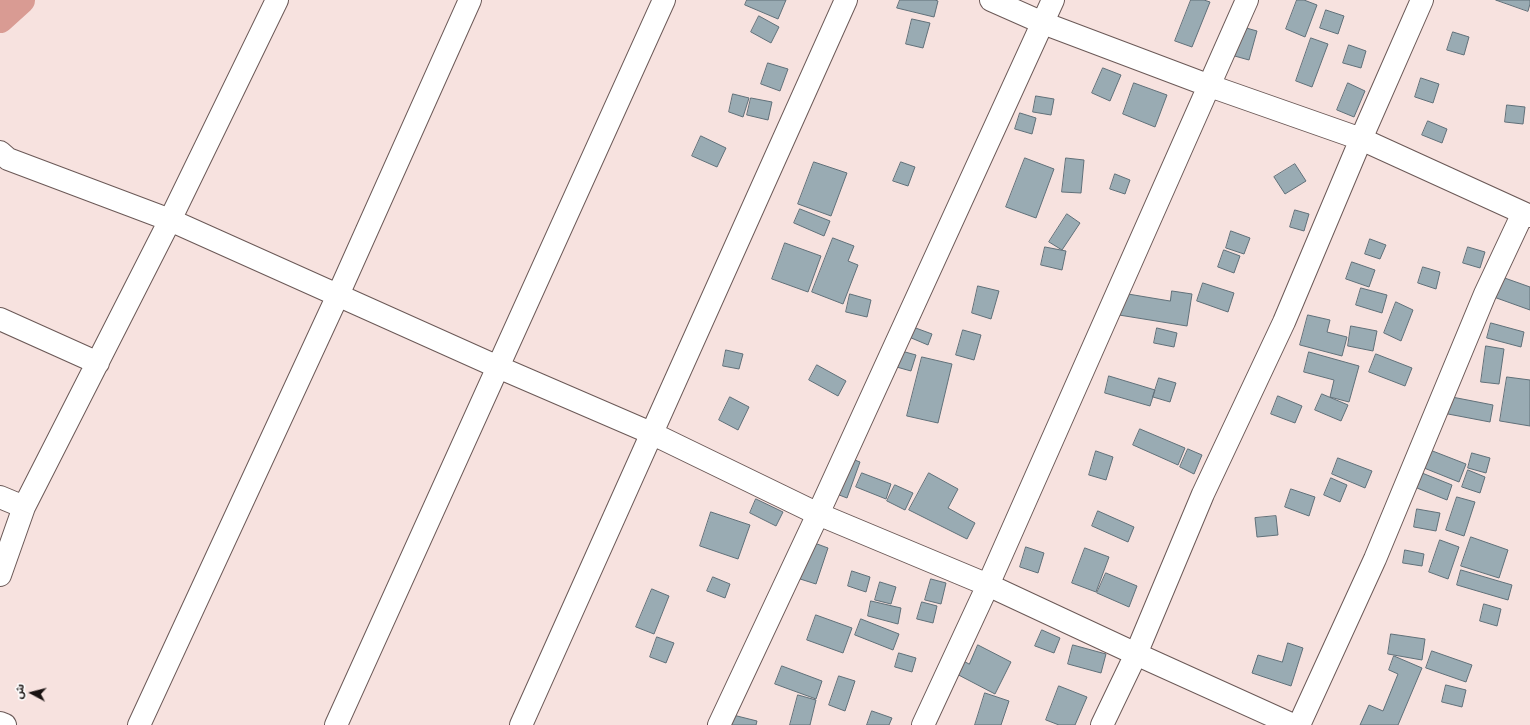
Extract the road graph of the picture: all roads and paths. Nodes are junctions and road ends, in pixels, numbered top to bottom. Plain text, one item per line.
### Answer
1 (277, 0) edge
2 (470, 0) edge
3 (664, 0) edge
4 (846, 0) edge
5 (991, 0) edge
6 (1053, 0) edge
7 (1247, 0) edge
8 (1422, 0) edge
9 (1043, 23) junction
10 (1210, 86) junction
11 (1361, 139) junction
12 (3, 162) edge
13 (1527, 214) edge
14 (170, 220) junction
15 (338, 295) junction
16 (0, 319) edge
17 (98, 363) junction
18 (498, 367) junction
19 (651, 433) junction
20 (0, 498) edge
21 (24, 507) junction
22 (818, 514) junction
23 (0, 575) edge
24 (988, 585) junction
25 (1136, 654) junction
26 (0, 723) edge
27 (6, 725) edge
28 (139, 725) edge
29 (336, 725) edge
30 (521, 725) edge
31 (719, 725) edge
32 (923, 725) edge
33 (1102, 725) edge
34 (1293, 725) edge
35 (1299, 725) edge

1 - 14 street
2 - 15 street
3 - 18 street
4 - 19 street
5 - 9 street
6 - 9 street
7 - 10 street
8 - 11 street
9 - 10 street
9 - 22 street
10 - 11 street
10 - 24 street
11 - 13 street
11 - 25 street
12 - 14 street
13 - 35 street
14 - 15 street
14 - 17 street
15 - 18 street
15 - 28 street
16 - 17 street
17 - 21 street
18 - 19 street
18 - 29 street
19 - 22 street
19 - 30 street
20 - 21 street
21 - 23 street
22 - 24 street
22 - 31 street
24 - 25 street
24 - 32 street
25 - 33 street
25 - 34 street
26 - 27 street

